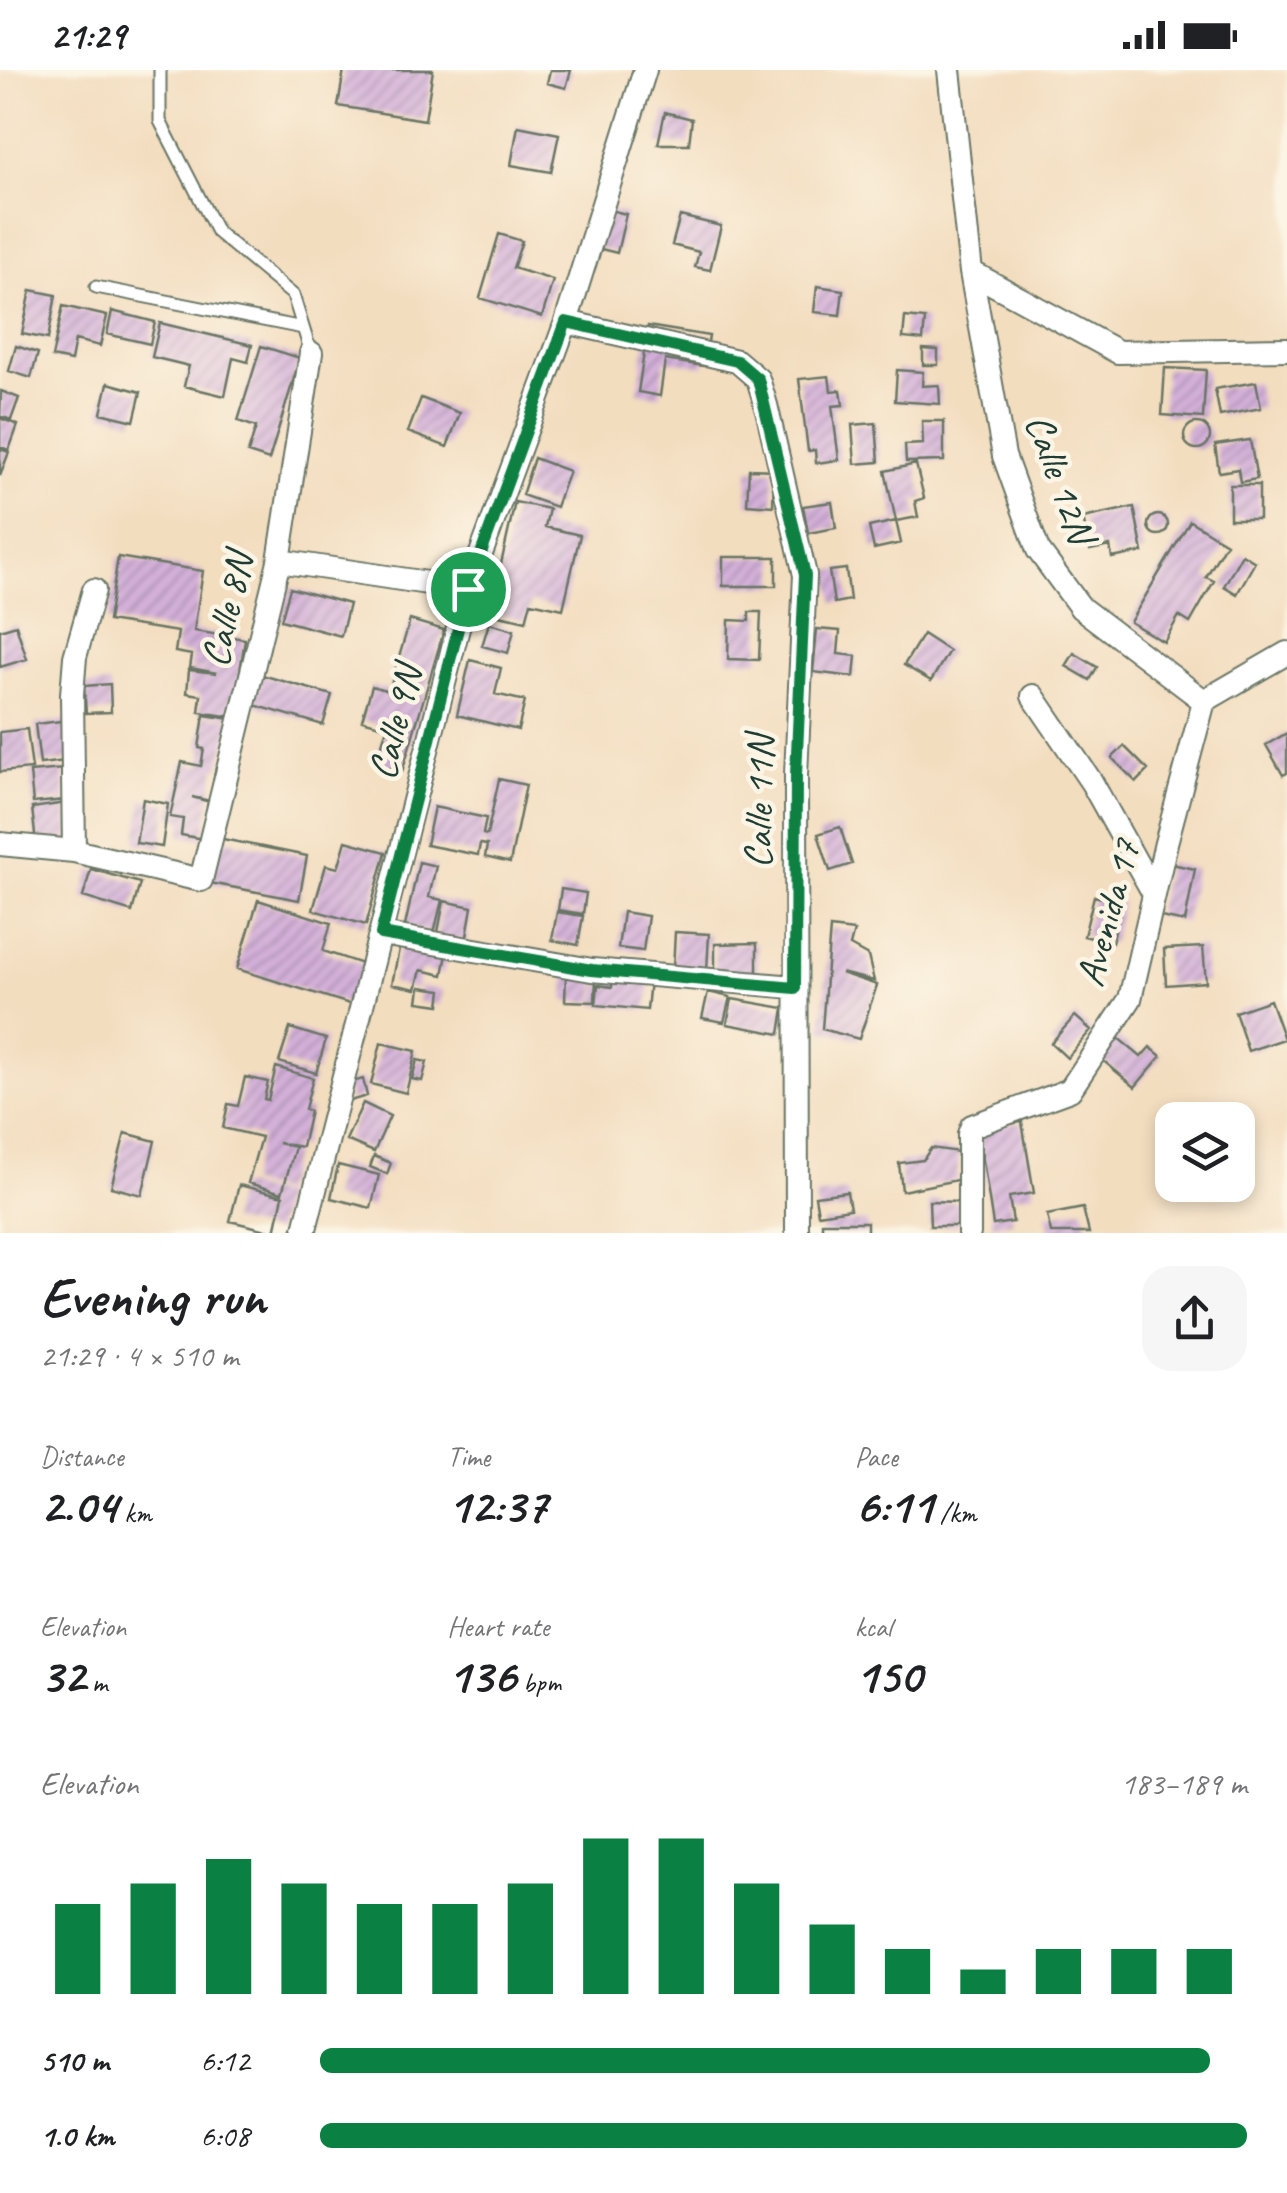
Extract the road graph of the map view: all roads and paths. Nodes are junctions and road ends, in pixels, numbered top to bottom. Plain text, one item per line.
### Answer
1 (160, 70) edge
2 (646, 70) edge
3 (949, 70) edge
4 (971, 272) junction
5 (96, 287) dead end
6 (566, 322) junction
7 (304, 328) junction
8 (1287, 350) edge
9 (312, 353) joint
10 (278, 561) junction
11 (468, 589) junction
12 (94, 590) dead end
13 (1287, 653) edge
14 (1033, 696) dead end
15 (1204, 701) junction
16 (0, 844) edge
17 (74, 851) junction
18 (1154, 894) junction
19 (381, 934) junction
20 (795, 988) junction
21 (304, 1233) edge
22 (797, 1233) edge
23 (970, 1233) edge

1 - 7 lane
2 - 6 street, Calle 9N
3 - 4 street, Calle 12N
4 - 8 street
4 - 15 street, Calle 12N
5 - 7 lane
6 - 11 street, Calle 9N
6 - 20 street, Calle 11N
7 - 9 lane
9 - 10 street, Calle 8N
10 - 11 street
10 - 17 street, Calle 8N
11 - 19 street, Calle 9N
12 - 17 street
13 - 15 street
14 - 18 street
15 - 18 street, Avenida 17
16 - 17 street
18 - 23 street, Avenida 17
19 - 20 street
19 - 21 street, Calle 9N
20 - 22 street, Calle 11N

